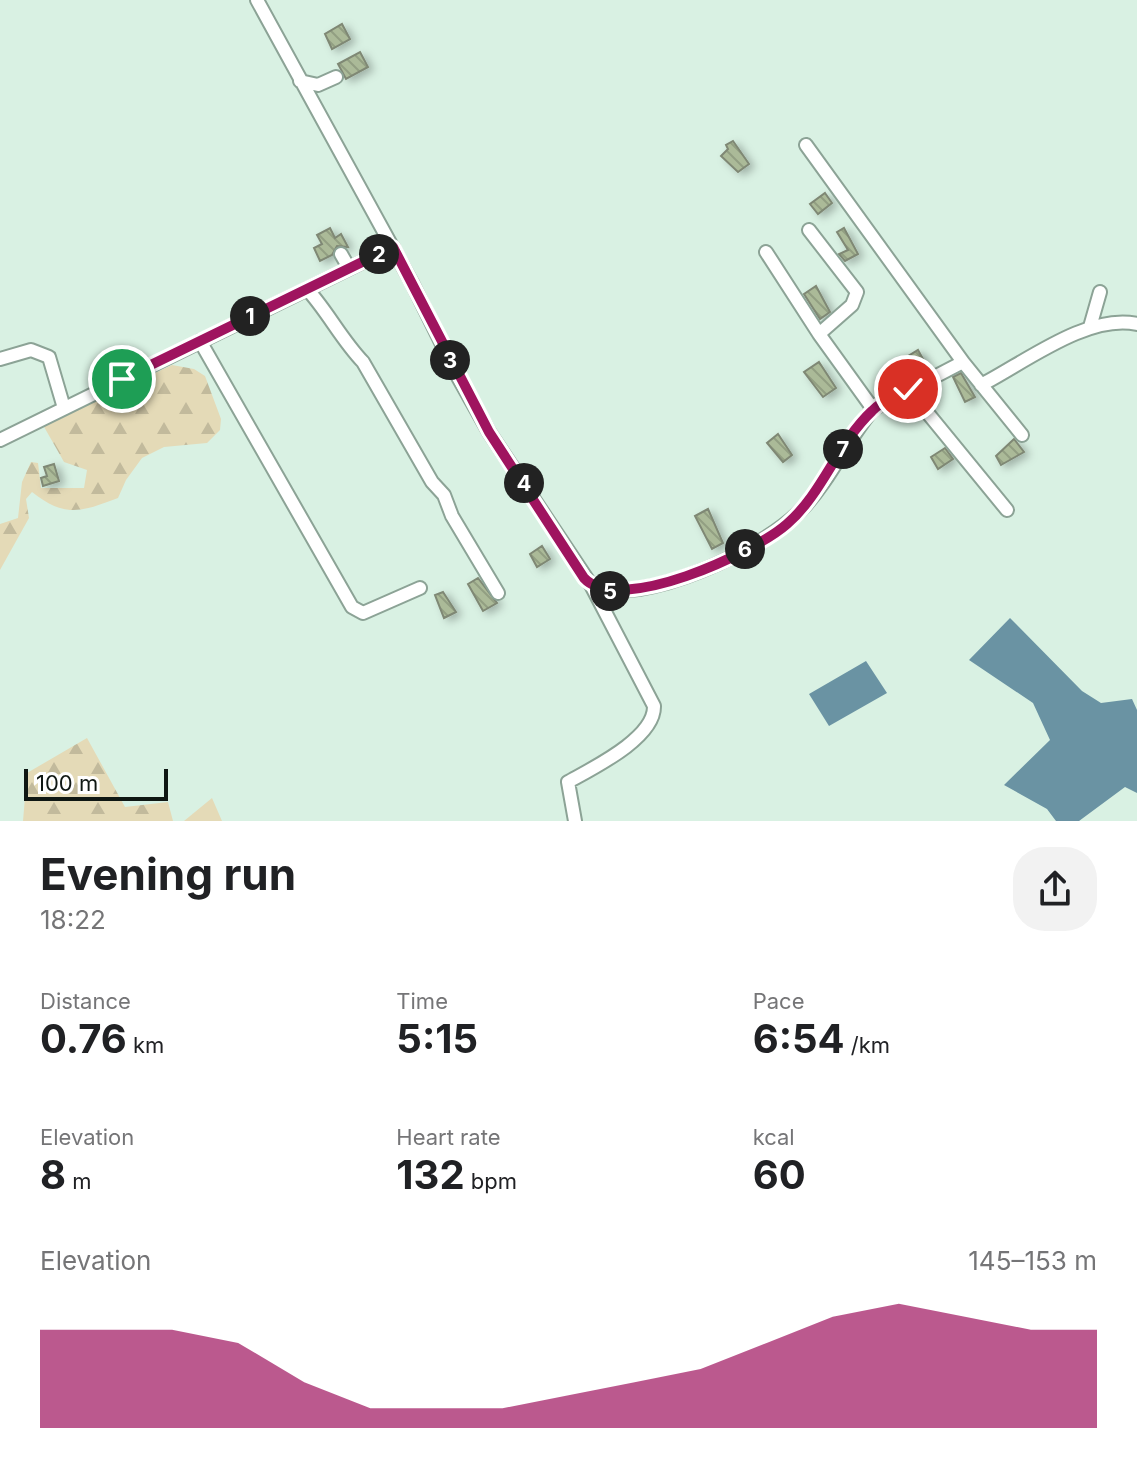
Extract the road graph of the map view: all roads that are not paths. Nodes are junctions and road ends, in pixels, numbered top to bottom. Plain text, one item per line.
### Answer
1 (257, 0) edge
2 (336, 77) dead end
3 (300, 81) junction
4 (806, 145) dead end
5 (809, 230) dead end
6 (393, 247) junction
7 (766, 252) dead end
8 (341, 254) dead end
9 (349, 268) junction
10 (307, 289) junction
11 (1100, 292) dead end
12 (1137, 324) edge
13 (1090, 327) junction
14 (819, 334) junction
15 (200, 341) junction
16 (0, 359) edge
17 (963, 362) junction
18 (986, 379) junction
19 (908, 389) junction
20 (64, 408) junction
21 (873, 409) junction
22 (1022, 435) dead end
23 (0, 440) edge
24 (1007, 510) dead end
25 (591, 585) junction
26 (420, 588) dead end
27 (498, 593) dead end
28 (575, 821) edge

1 - 3 street
2 - 3 street
3 - 6 street
4 - 17 street
5 - 14 street
6 - 9 street
6 - 25 street
7 - 14 street
8 - 9 street
9 - 10 street
10 - 15 street
10 - 27 street
11 - 13 street
12 - 13 street
13 - 18 street
14 - 21 street
15 - 20 street
15 - 26 street
16 - 20 street
17 - 18 street
17 - 19 street
18 - 22 street
19 - 21 street
19 - 24 street
20 - 23 street
21 - 25 street
25 - 28 street

